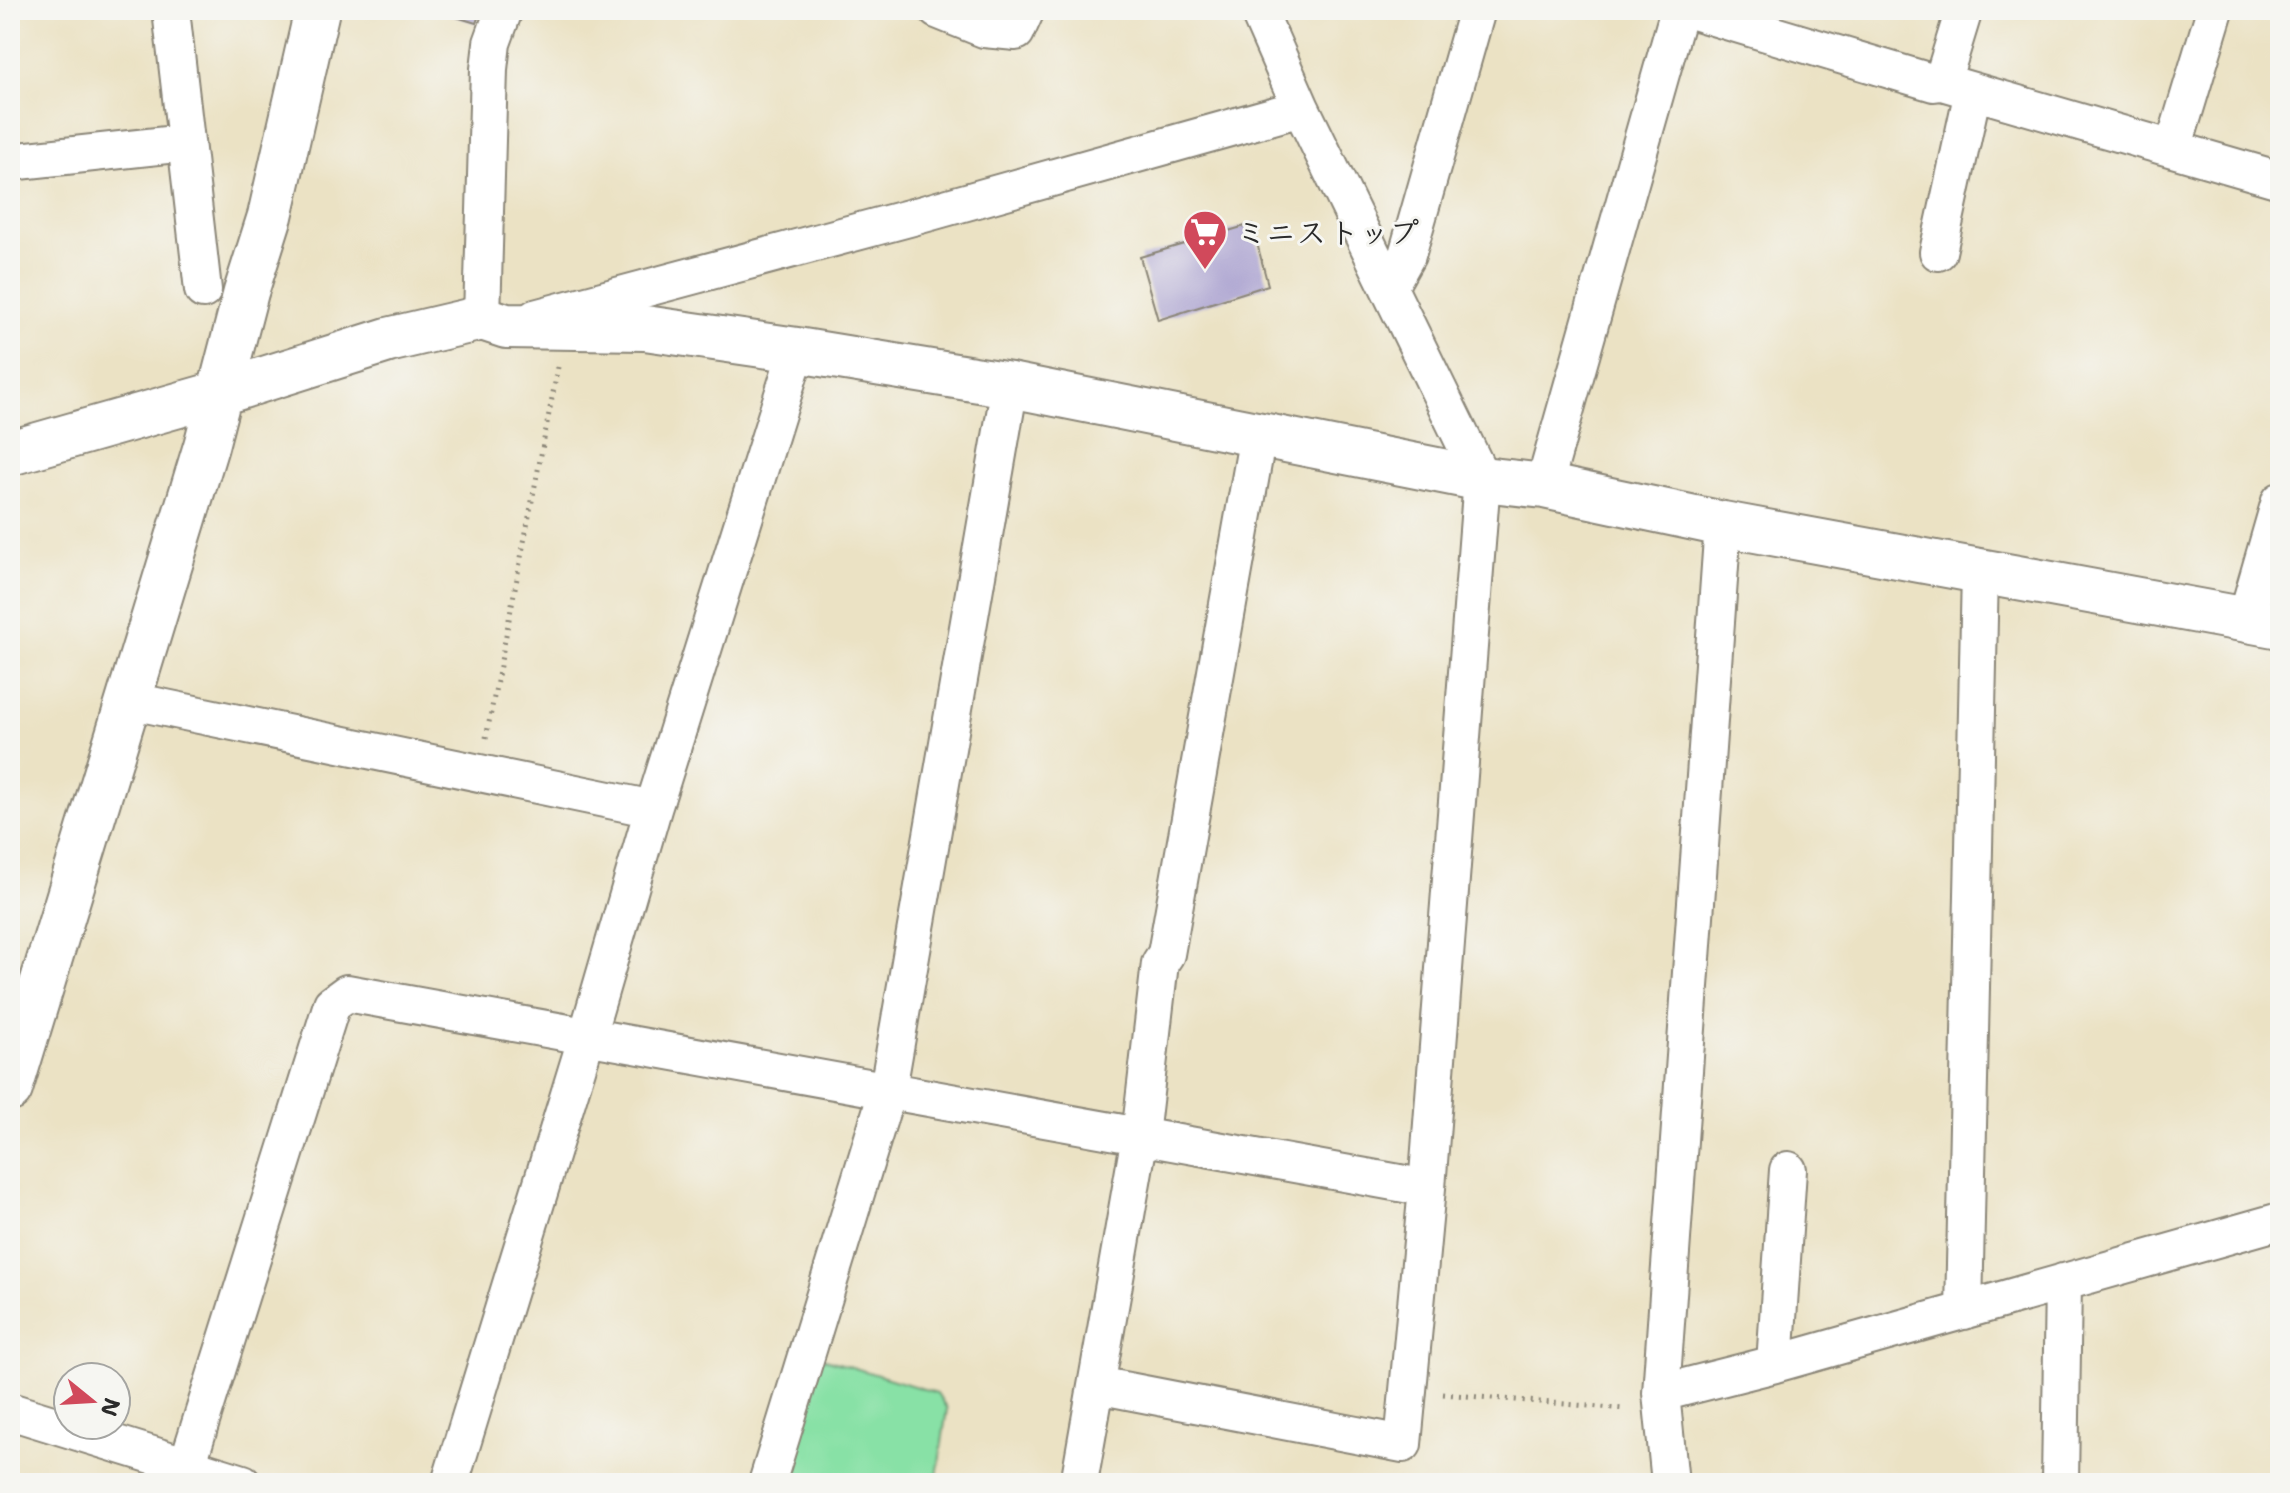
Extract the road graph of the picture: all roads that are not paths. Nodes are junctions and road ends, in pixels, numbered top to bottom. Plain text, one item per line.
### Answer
1 (171, 10) edge
2 (317, 10) edge
3 (504, 10) edge
4 (937, 10) edge
5 (1026, 10) edge
6 (1258, 10) edge
7 (1477, 10) edge
8 (1679, 10) edge
9 (1690, 10) edge
10 (1964, 10) edge
11 (2215, 10) edge
12 (1958, 86) junction
13 (1301, 108) junction
14 (185, 143) junction
15 (2173, 149) junction
16 (10, 162) edge
17 (2280, 180) edge
18 (1938, 252) dead end
19 (1389, 287) junction
20 (203, 290) dead end
21 (494, 322) junction
22 (797, 350) junction
23 (1010, 385) junction
24 (217, 394) junction
25 (1258, 435) junction
26 (10, 453) edge
27 (1482, 479) junction
28 (1544, 486) junction
29 (2280, 501) edge
30 (1723, 524) junction
31 (1980, 571) junction
32 (2263, 623) edge
33 (127, 700) junction
34 (653, 809) junction
35 (587, 1036) junction
36 (10, 1089) edge
37 (888, 1089) junction
38 (1140, 1136) junction
39 (1788, 1170) dead end
40 (1427, 1188) junction
41 (2280, 1221) edge
42 (2063, 1282) junction
43 (1964, 1311) junction
44 (1775, 1364) junction
45 (1097, 1385) junction
46 (1661, 1402) junction
47 (10, 1411) edge
48 (187, 1466) junction
49 (243, 1483) edge
50 (450, 1483) edge
51 (767, 1483) edge
52 (1079, 1483) edge
53 (1670, 1483) edge
54 (2060, 1483) edge

1 - 14 street
2 - 24 street
3 - 21 street
4 - 5 street
6 - 13 street
7 - 19 street
8 - 28 street
9 - 12 street
10 - 12 street
11 - 15 street
12 - 15 street
12 - 18 street
13 - 19 street
13 - 21 street
14 - 16 street
14 - 20 street
15 - 17 street
19 - 27 street
21 - 22 street
21 - 24 street
22 - 23 street
22 - 34 street
23 - 25 street
23 - 37 street
24 - 26 street
24 - 33 street
25 - 27 street
25 - 38 street
27 - 28 street
27 - 40 street
28 - 30 street
29 - 32 street
30 - 31 street
30 - 46 street
31 - 32 street
31 - 43 street
33 - 34 street
33 - 36 street
34 - 35 street
35 - 37 street
35 - 48 street
35 - 50 street
37 - 38 street
37 - 51 street
38 - 40 street
38 - 45 street
39 - 44 street
40 - 45 street
41 - 42 street
42 - 43 street
42 - 54 street
43 - 44 street
44 - 46 street
45 - 52 street
46 - 53 street
47 - 48 street
48 - 49 street

